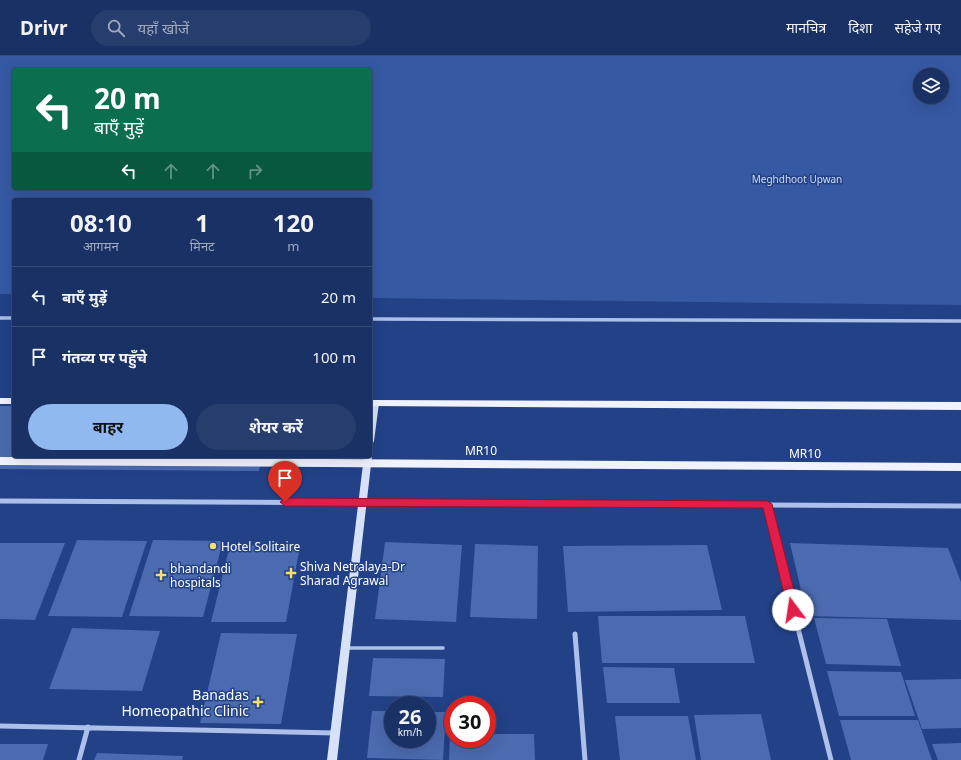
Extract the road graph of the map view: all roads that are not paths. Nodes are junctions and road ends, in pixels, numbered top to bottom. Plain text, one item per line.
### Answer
1 (0, 318) edge
2 (12, 318) edge
3 (372, 319) edge
4 (961, 321) edge
5 (0, 401) edge
6 (12, 401) edge
7 (373, 403) edge
8 (961, 406) edge
9 (372, 416) edge
10 (367, 459) edge
11 (0, 461) edge
12 (961, 466) edge
13 (0, 501) edge
14 (362, 502) junction
15 (767, 504) junction
16 (961, 506) edge
17 (575, 634) dead end
18 (345, 648) junction
19 (443, 648) dead end
20 (0, 726) edge
21 (88, 727) junction
22 (335, 733) junction
23 (79, 760) edge
24 (332, 760) edge
25 (585, 760) edge
26 (831, 760) edge

1 - 2 street
3 - 4 street
5 - 6 main road
7 - 8 main road
7 - 9 street
10 - 11 main road, MR10
10 - 12 main road, MR10
10 - 14 street
13 - 14 street
14 - 15 street
14 - 18 street
15 - 16 street
15 - 26 street
17 - 25 street
18 - 19 lane
18 - 22 street
20 - 21 street
21 - 22 street
21 - 23 street
22 - 24 street

